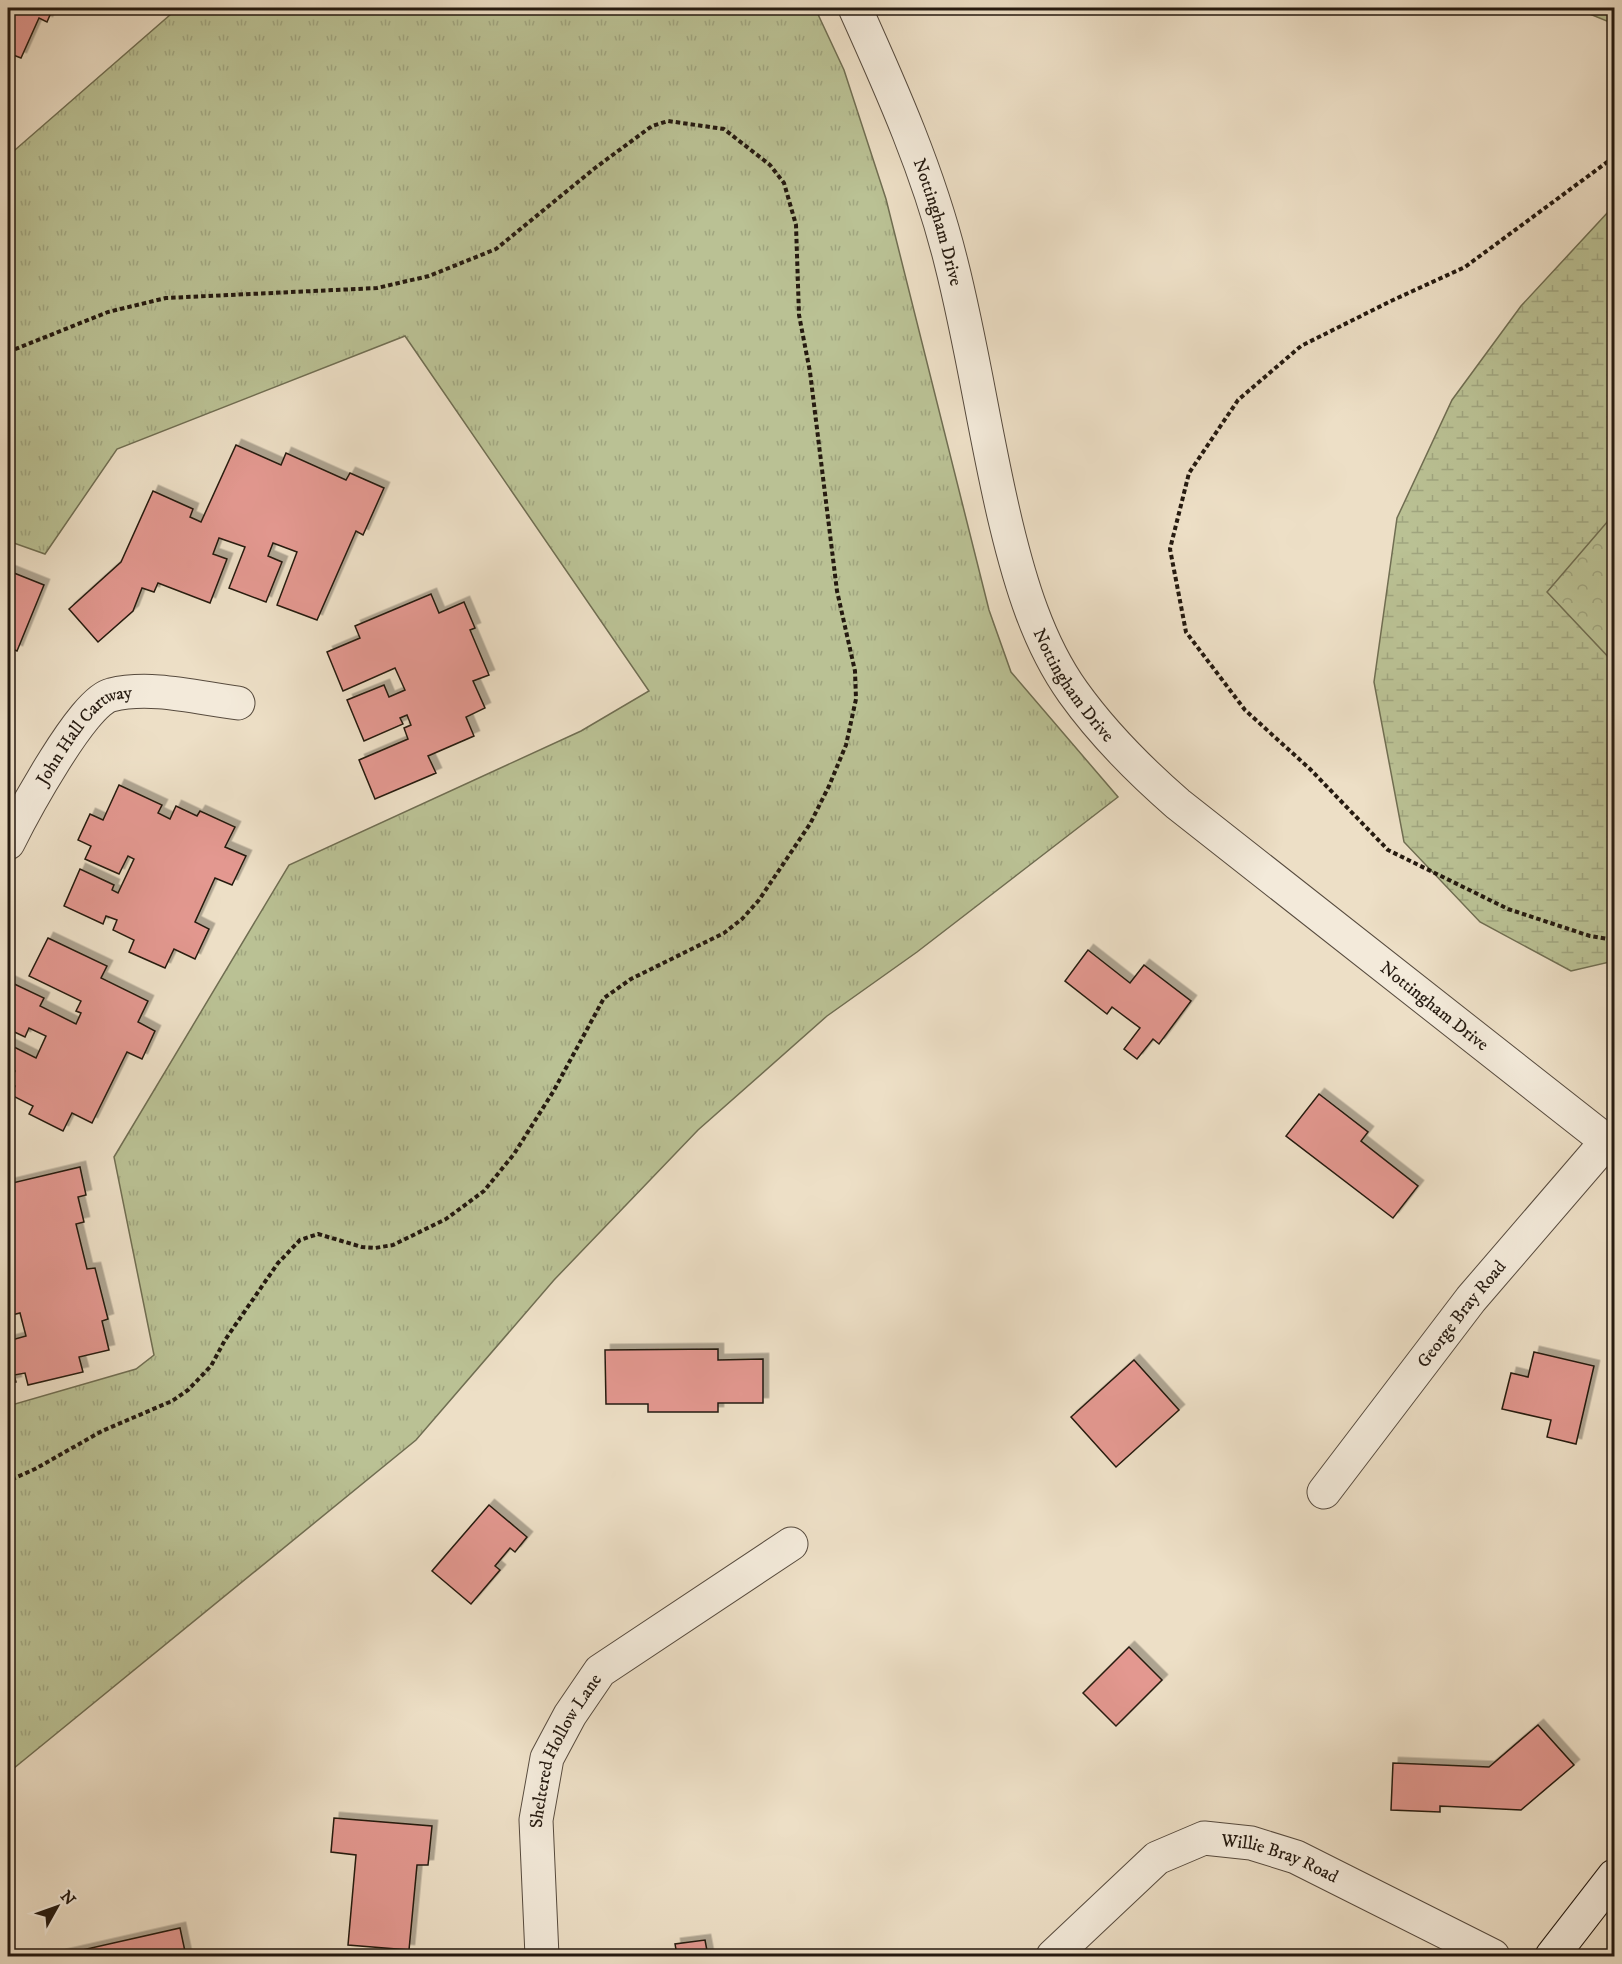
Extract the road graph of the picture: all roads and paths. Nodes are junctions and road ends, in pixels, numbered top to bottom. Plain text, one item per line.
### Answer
1 (855, 8) edge
2 (1614, 157) edge
3 (8, 352) edge
4 (238, 703) dead end
5 (8, 843) edge
6 (1614, 940) edge
7 (1611, 1144) edge
8 (8, 1481) edge
9 (1324, 1492) dead end
10 (791, 1544) dead end
11 (1614, 1876) edge
12 (542, 1956) edge
13 (1053, 1956) edge
14 (1493, 1956) edge
15 (1552, 1956) edge

1 - 7 street, Nottingham Drive
2 - 6 path
3 - 8 path
4 - 5 street, John Hall Cartway
7 - 9 street, George Bray Road
10 - 12 street, Sheltered Hollow Lane
11 - 15 street
13 - 14 street, Willie Bray Road

